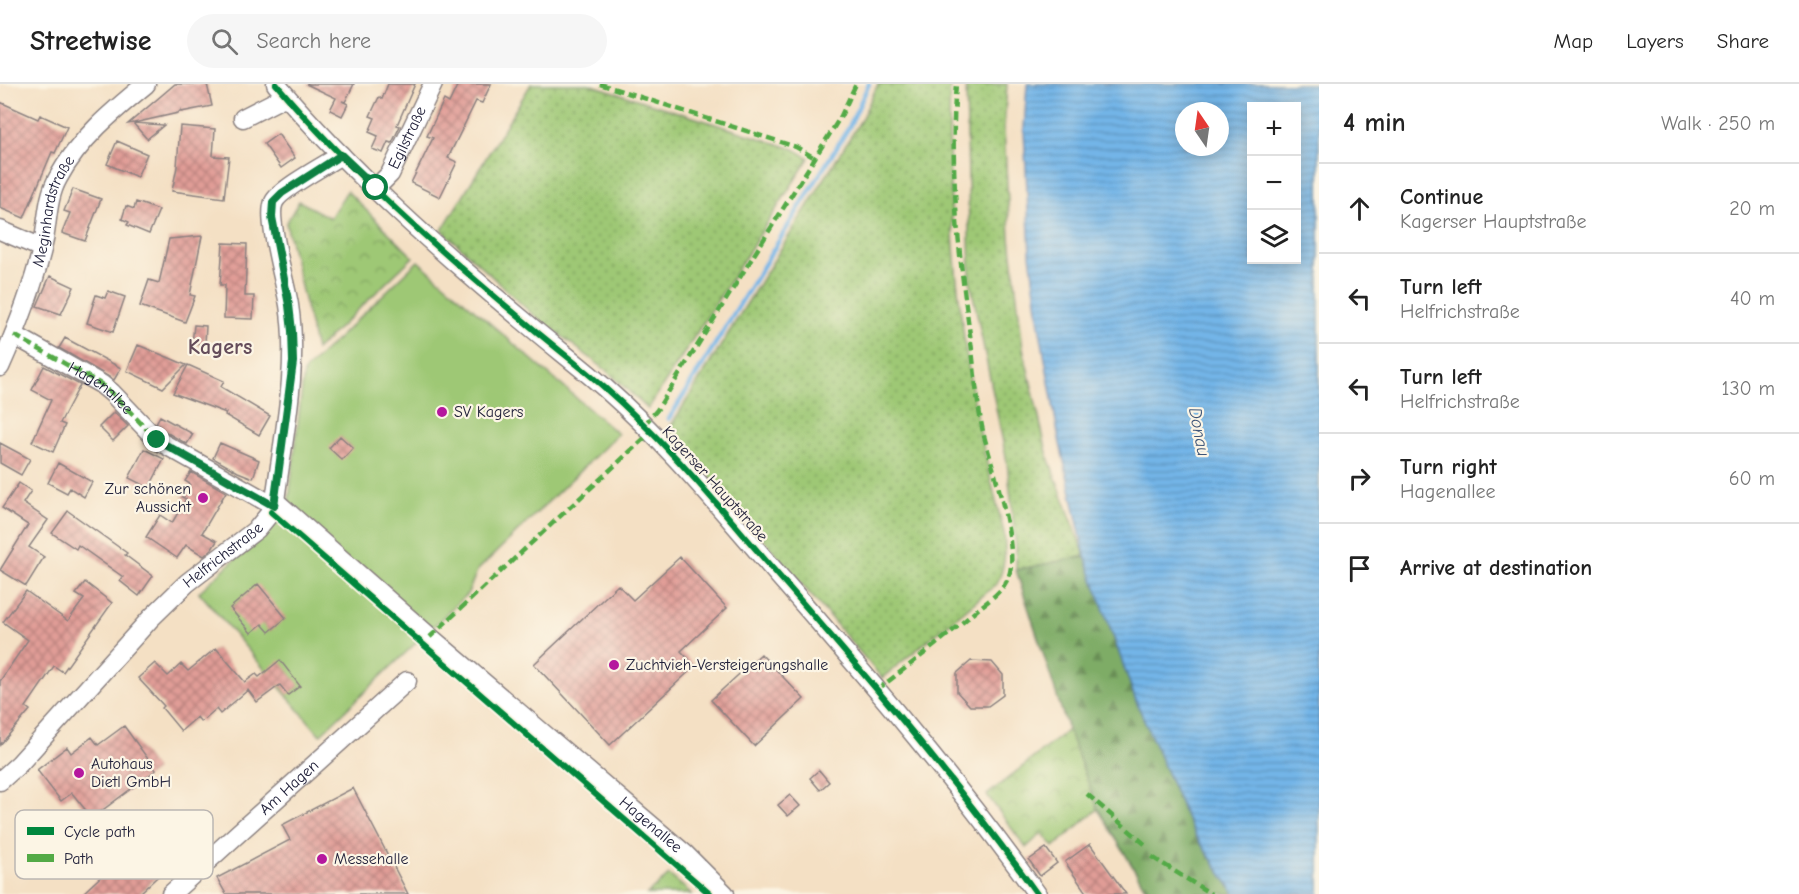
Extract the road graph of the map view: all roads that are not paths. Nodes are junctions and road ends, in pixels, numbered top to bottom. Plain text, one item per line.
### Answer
1 (146, 84) edge
2 (433, 84) edge
3 (281, 90) edge
4 (243, 118) dead end
5 (341, 155) junction
6 (376, 188) junction
7 (0, 230) edge
8 (42, 248) junction
9 (14, 335) junction
10 (0, 367) edge
11 (274, 504) junction
12 (407, 681) dead end
13 (0, 781) edge
14 (213, 856) edge
15 (188, 879) edge
16 (171, 894) edge
17 (725, 894) edge
18 (1037, 894) edge

1 - 8 street, Meginhardstraße
2 - 6 street, Egilstraße
3 - 4 street
3 - 5 street, Kagerser Hauptstraße
5 - 6 street, Kagerser Hauptstraße
5 - 11 street, Helfrichstraße
6 - 18 street, Kagerser Hauptstraße
7 - 8 street
8 - 9 street, Meginhardstraße
9 - 10 street, Meginhardstraße
9 - 11 street, Hagenallee
11 - 13 street, Helfrichstraße
11 - 17 street, Hagenallee
12 - 14 street, Am Hagen
15 - 16 street, Am Hagen

